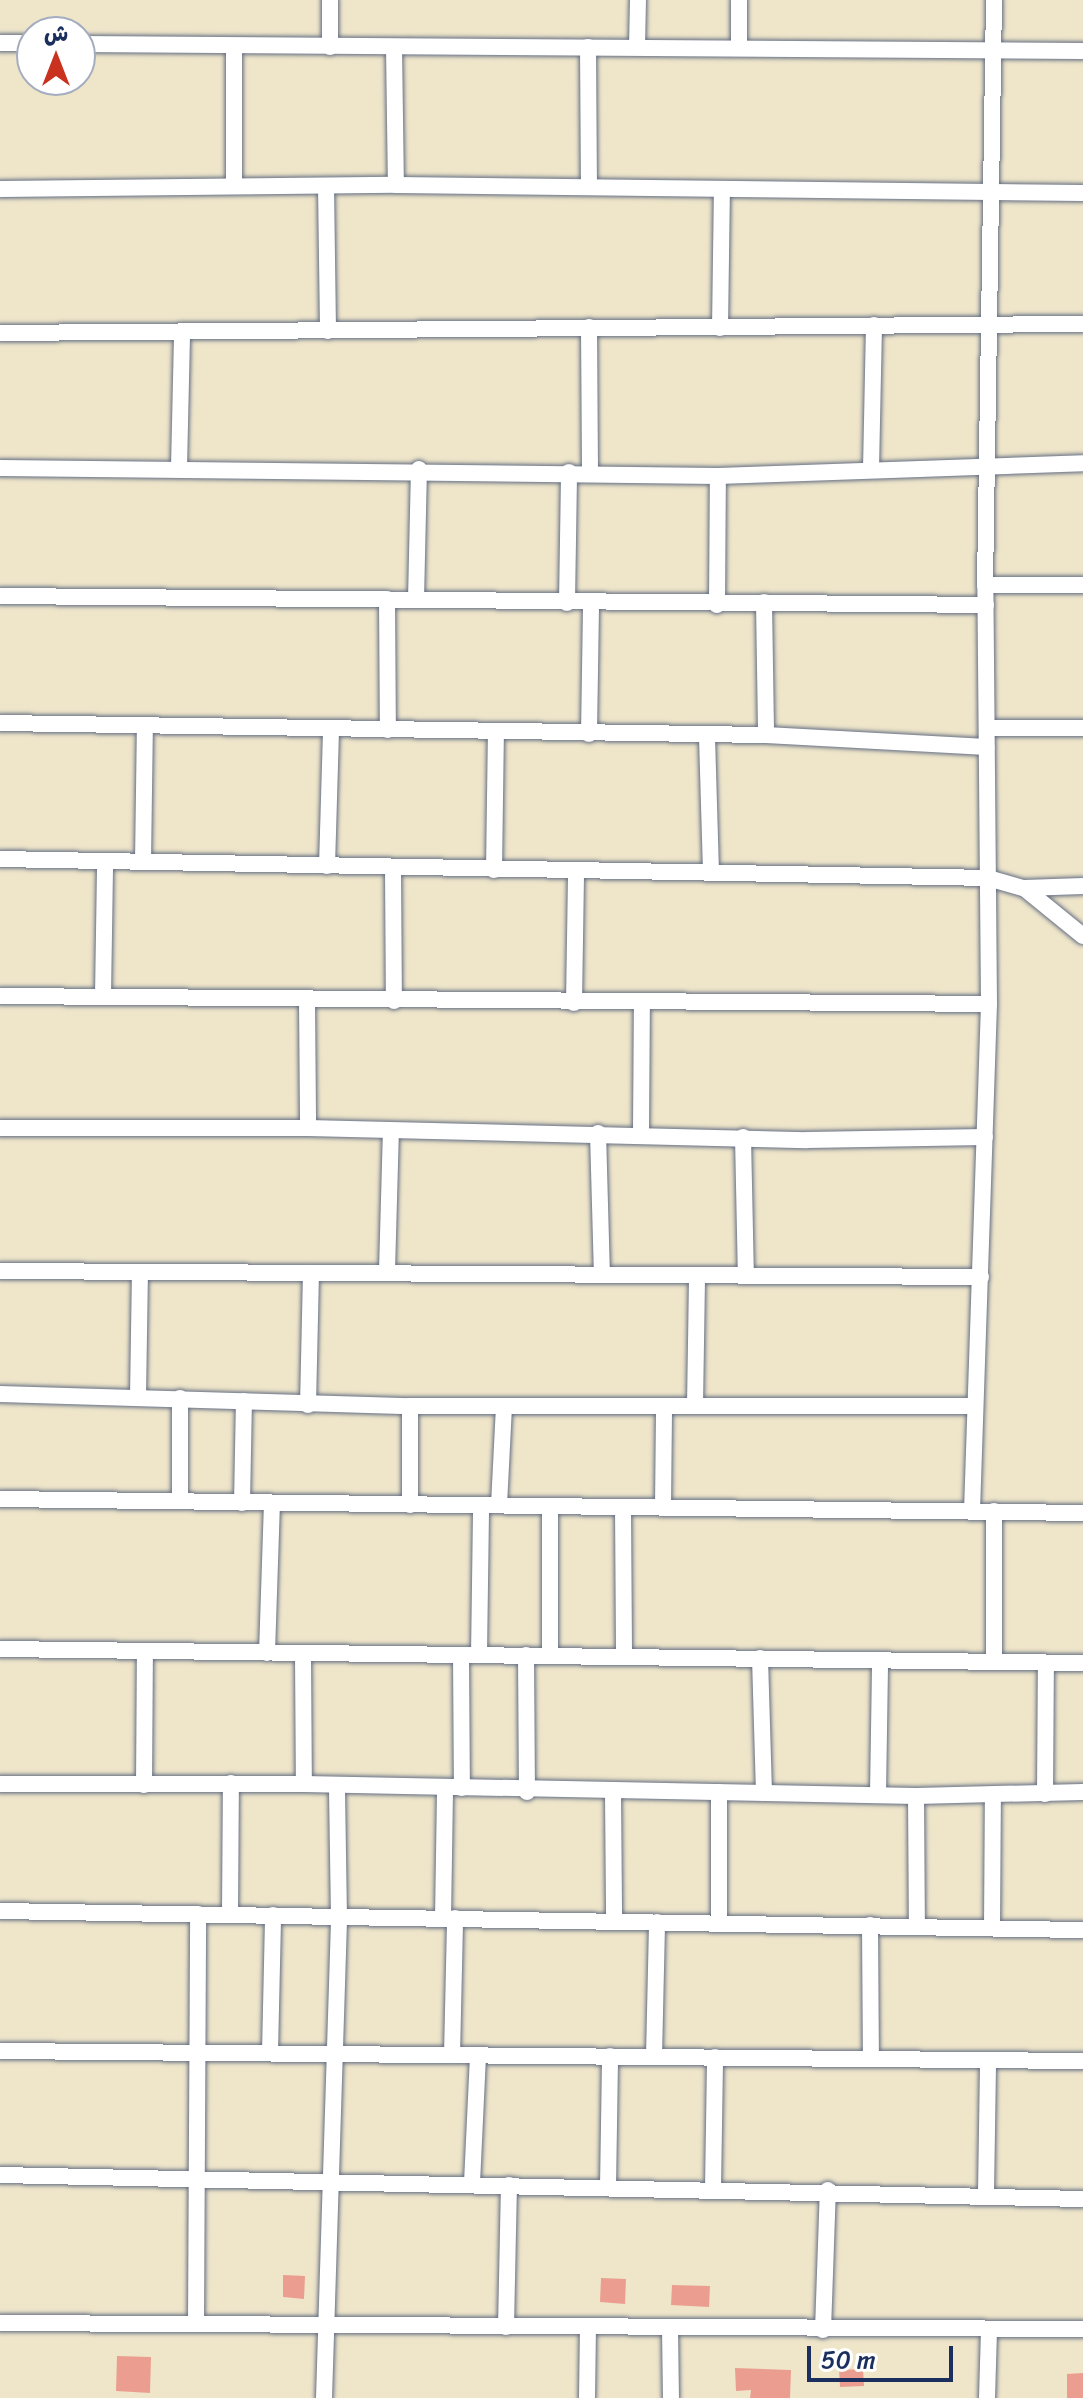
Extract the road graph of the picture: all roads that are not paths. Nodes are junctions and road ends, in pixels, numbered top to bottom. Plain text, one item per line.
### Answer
1 (330, 0) edge
2 (638, 0) edge
3 (739, 0) edge
4 (994, 0) edge
5 (96, 44) edge
6 (234, 46) junction
7 (330, 47) junction
8 (394, 47) junction
9 (588, 47) junction
10 (637, 47) junction
11 (739, 48) junction
12 (993, 50) junction
13 (1083, 51) edge
14 (396, 185) junction
15 (234, 186) junction
16 (326, 186) junction
17 (589, 187) junction
18 (0, 189) edge
19 (722, 191) junction
20 (1083, 193) edge
21 (990, 196) junction
22 (988, 324) junction
23 (1083, 324) edge
24 (874, 325) junction
25 (589, 327) junction
26 (720, 328) junction
27 (328, 331) junction
28 (182, 332) junction
29 (0, 333) edge
30 (1083, 463) edge
31 (988, 465) junction
32 (0, 468) edge
33 (179, 468) junction
34 (419, 469) junction
35 (871, 469) junction
36 (569, 472) junction
37 (590, 472) junction
38 (718, 476) junction
39 (985, 585) junction
40 (1083, 585) edge
41 (0, 596) edge
42 (387, 599) junction
43 (416, 600) junction
44 (764, 602) junction
45 (567, 603) junction
46 (591, 605) junction
47 (717, 605) junction
48 (986, 605) junction
49 (0, 723) edge
50 (145, 727) junction
51 (987, 728) junction
52 (1083, 728) edge
53 (331, 730) junction
54 (388, 730) junction
55 (496, 733) junction
56 (589, 734) junction
57 (766, 735) junction
58 (707, 737) junction
59 (987, 747) junction
60 (0, 859) edge
61 (143, 862) junction
62 (105, 863) junction
63 (327, 866) junction
64 (393, 869) junction
65 (494, 870) junction
66 (576, 873) junction
67 (711, 873) junction
68 (988, 878) junction
69 (1083, 886) edge
70 (1024, 888) junction
71 (1083, 936) edge
72 (0, 996) edge
73 (103, 996) junction
74 (307, 1001) junction
75 (394, 1001) junction
76 (574, 1003) junction
77 (989, 1004) junction
78 (642, 1005) junction
79 (0, 1128) edge
80 (308, 1128) junction
81 (391, 1131) junction
82 (598, 1133) junction
83 (641, 1133) junction
84 (743, 1137) junction
85 (985, 1137) junction
86 (0, 1271) edge
87 (387, 1271) junction
88 (140, 1272) junction
89 (311, 1273) junction
90 (602, 1273) junction
91 (697, 1275) junction
92 (746, 1276) junction
93 (981, 1277) junction
94 (0, 1394) edge
95 (138, 1397) junction
96 (180, 1398) junction
97 (244, 1401) junction
98 (308, 1405) junction
99 (410, 1406) junction
100 (504, 1406) junction
101 (664, 1406) junction
102 (695, 1406) junction
103 (974, 1406) junction
104 (0, 1499) edge
105 (180, 1501) junction
106 (242, 1503) junction
107 (272, 1504) junction
108 (410, 1505) junction
109 (481, 1505) junction
110 (499, 1505) junction
111 (550, 1506) junction
112 (623, 1507) junction
113 (663, 1507) junction
114 (972, 1511) junction
115 (994, 1511) junction
116 (1083, 1513) edge
117 (0, 1649) edge
118 (145, 1651) junction
119 (267, 1653) junction
120 (303, 1655) junction
121 (461, 1655) junction
122 (479, 1655) junction
123 (526, 1655) junction
124 (550, 1655) junction
125 (624, 1656) junction
126 (760, 1658) junction
127 (880, 1661) junction
128 (994, 1662) junction
129 (1046, 1663) junction
130 (1083, 1663) edge
131 (231, 1783) junction
132 (0, 1784) edge
133 (304, 1784) junction
134 (144, 1785) junction
135 (337, 1786) junction
136 (454, 1788) junction
137 (527, 1792) junction
138 (719, 1792) junction
139 (1083, 1792) edge
140 (613, 1793) junction
141 (764, 1793) junction
142 (878, 1794) junction
143 (1045, 1794) junction
144 (993, 1795) junction
145 (916, 1796) junction
146 (0, 1911) edge
147 (198, 1914) junction
148 (230, 1915) junction
149 (273, 1915) junction
150 (339, 1917) junction
151 (449, 1919) junction
152 (614, 1920) junction
153 (719, 1921) junction
154 (657, 1922) junction
155 (870, 1925) junction
156 (917, 1926) junction
157 (992, 1926) junction
158 (1083, 1930) edge
159 (0, 2051) edge
160 (270, 2052) junction
161 (195, 2053) junction
162 (333, 2055) junction
163 (452, 2055) junction
164 (478, 2055) junction
165 (610, 2056) junction
166 (654, 2057) junction
167 (715, 2057) junction
168 (871, 2059) junction
169 (1083, 2061) edge
170 (988, 2063) junction
171 (0, 2175) edge
172 (196, 2179) junction
173 (331, 2183) junction
174 (472, 2183) junction
175 (509, 2185) junction
176 (608, 2188) junction
177 (713, 2189) junction
178 (828, 2190) junction
179 (986, 2193) junction
180 (1083, 2199) edge
181 (196, 2322) junction
182 (0, 2323) edge
183 (326, 2327) junction
184 (506, 2327) junction
185 (588, 2328) junction
186 (670, 2328) junction
187 (989, 2329) junction
188 (1083, 2329) edge
189 (823, 2330) junction
190 (324, 2398) edge
191 (587, 2398) edge
192 (671, 2398) edge
193 (987, 2398) edge

1 - 7 street
2 - 10 street
3 - 11 street
4 - 12 street
5 - 6 street
6 - 7 street
6 - 15 street
7 - 8 street
8 - 9 street
8 - 14 street
9 - 10 street
9 - 17 street
10 - 11 street
11 - 12 street
12 - 13 street
12 - 21 street
14 - 16 street
14 - 17 street
15 - 16 street
15 - 18 street
16 - 27 street
17 - 19 street
19 - 21 street
19 - 26 street
20 - 21 street
21 - 22 street
22 - 23 street
22 - 24 street
22 - 31 street
24 - 26 street
24 - 35 street
25 - 26 street
25 - 27 street
25 - 37 street
27 - 28 street
28 - 29 street
28 - 33 street
30 - 31 street
31 - 35 street
31 - 39 street
32 - 33 street
33 - 34 street
34 - 36 street
34 - 43 street
35 - 38 street
36 - 37 street
36 - 45 street
37 - 38 street
38 - 47 street
39 - 40 street
39 - 48 street
41 - 42 street
42 - 43 street
42 - 54 street
43 - 45 street
44 - 47 street
44 - 48 street
44 - 57 street
45 - 46 street
46 - 47 street
46 - 56 street
48 - 51 street
49 - 50 street
50 - 53 street
50 - 61 street
51 - 52 street
51 - 59 street
53 - 54 street
53 - 63 street
54 - 55 street
55 - 56 street
55 - 65 street
56 - 58 street
57 - 58 street
57 - 59 street
58 - 67 street
59 - 68 street
60 - 62 street
61 - 62 street
61 - 63 street
62 - 73 street
63 - 64 street
64 - 65 street
64 - 75 street
65 - 66 street
66 - 67 street
66 - 76 street
67 - 68 street
68 - 70 street
68 - 77 street
69 - 70 street
70 - 71 street
72 - 73 street
73 - 74 street
74 - 75 street
74 - 80 street
75 - 76 street
76 - 78 street
77 - 78 street
77 - 85 street
78 - 83 street
79 - 80 street
80 - 81 street
81 - 82 street
81 - 87 street
82 - 83 street
82 - 90 street
83 - 84 street
84 - 85 street
84 - 92 street
85 - 93 street
86 - 88 street
87 - 89 street
87 - 90 street
88 - 89 street
88 - 95 street
89 - 98 street
90 - 91 street
91 - 92 street
91 - 102 street
92 - 93 street
93 - 103 street
94 - 95 street
95 - 96 street
96 - 97 street
96 - 105 street
97 - 98 street
97 - 106 street
98 - 99 street
99 - 100 street
99 - 108 street
100 - 101 street
100 - 110 street
101 - 102 street
101 - 113 street
102 - 103 street
103 - 114 street
104 - 105 street
105 - 106 street
106 - 107 street
107 - 108 street
107 - 119 street
108 - 109 street
109 - 110 street
109 - 122 street
110 - 111 street
111 - 112 street
111 - 124 street
112 - 113 street
112 - 125 street
113 - 114 street
114 - 115 street
115 - 116 street
115 - 128 street
117 - 118 street
118 - 119 street
118 - 134 street
119 - 120 street
120 - 121 street
120 - 133 street
121 - 122 street
121 - 136 street
122 - 123 street
123 - 124 street
123 - 137 street
124 - 125 street
125 - 126 street
126 - 127 street
126 - 141 street
127 - 128 street
127 - 142 street
128 - 129 street
129 - 130 street
129 - 143 street
131 - 133 street
131 - 134 street
131 - 148 street
132 - 134 street
133 - 135 street
135 - 136 street
135 - 150 street
136 - 137 street
136 - 151 street
137 - 140 street
138 - 140 street
138 - 141 street
138 - 153 street
139 - 143 street
140 - 152 street
141 - 142 street
142 - 145 street
143 - 144 street
144 - 145 street
144 - 157 street
145 - 156 street
146 - 147 street
147 - 148 street
147 - 161 street
148 - 149 street
149 - 150 street
149 - 160 street
150 - 151 street
150 - 162 street
151 - 152 street
151 - 163 street
152 - 154 street
153 - 154 street
153 - 155 street
154 - 166 street
155 - 156 street
155 - 168 street
156 - 157 street
157 - 158 street
159 - 161 street
160 - 161 street
160 - 162 street
161 - 172 street
162 - 163 street
162 - 173 street
163 - 164 street
164 - 165 street
164 - 174 street
165 - 166 street
165 - 176 street
166 - 167 street
167 - 168 street
167 - 177 street
168 - 170 street
169 - 170 street
170 - 179 street
171 - 172 street
172 - 173 street
172 - 181 street
173 - 174 street
173 - 183 street
174 - 175 street
175 - 176 street
175 - 184 street
176 - 177 street
177 - 178 street
178 - 179 street
178 - 189 street
179 - 180 street
181 - 182 street
181 - 183 street
183 - 184 street
183 - 190 street
184 - 185 street
185 - 186 street
185 - 191 street
186 - 189 street
186 - 192 street
187 - 188 street
187 - 189 street
187 - 193 street

